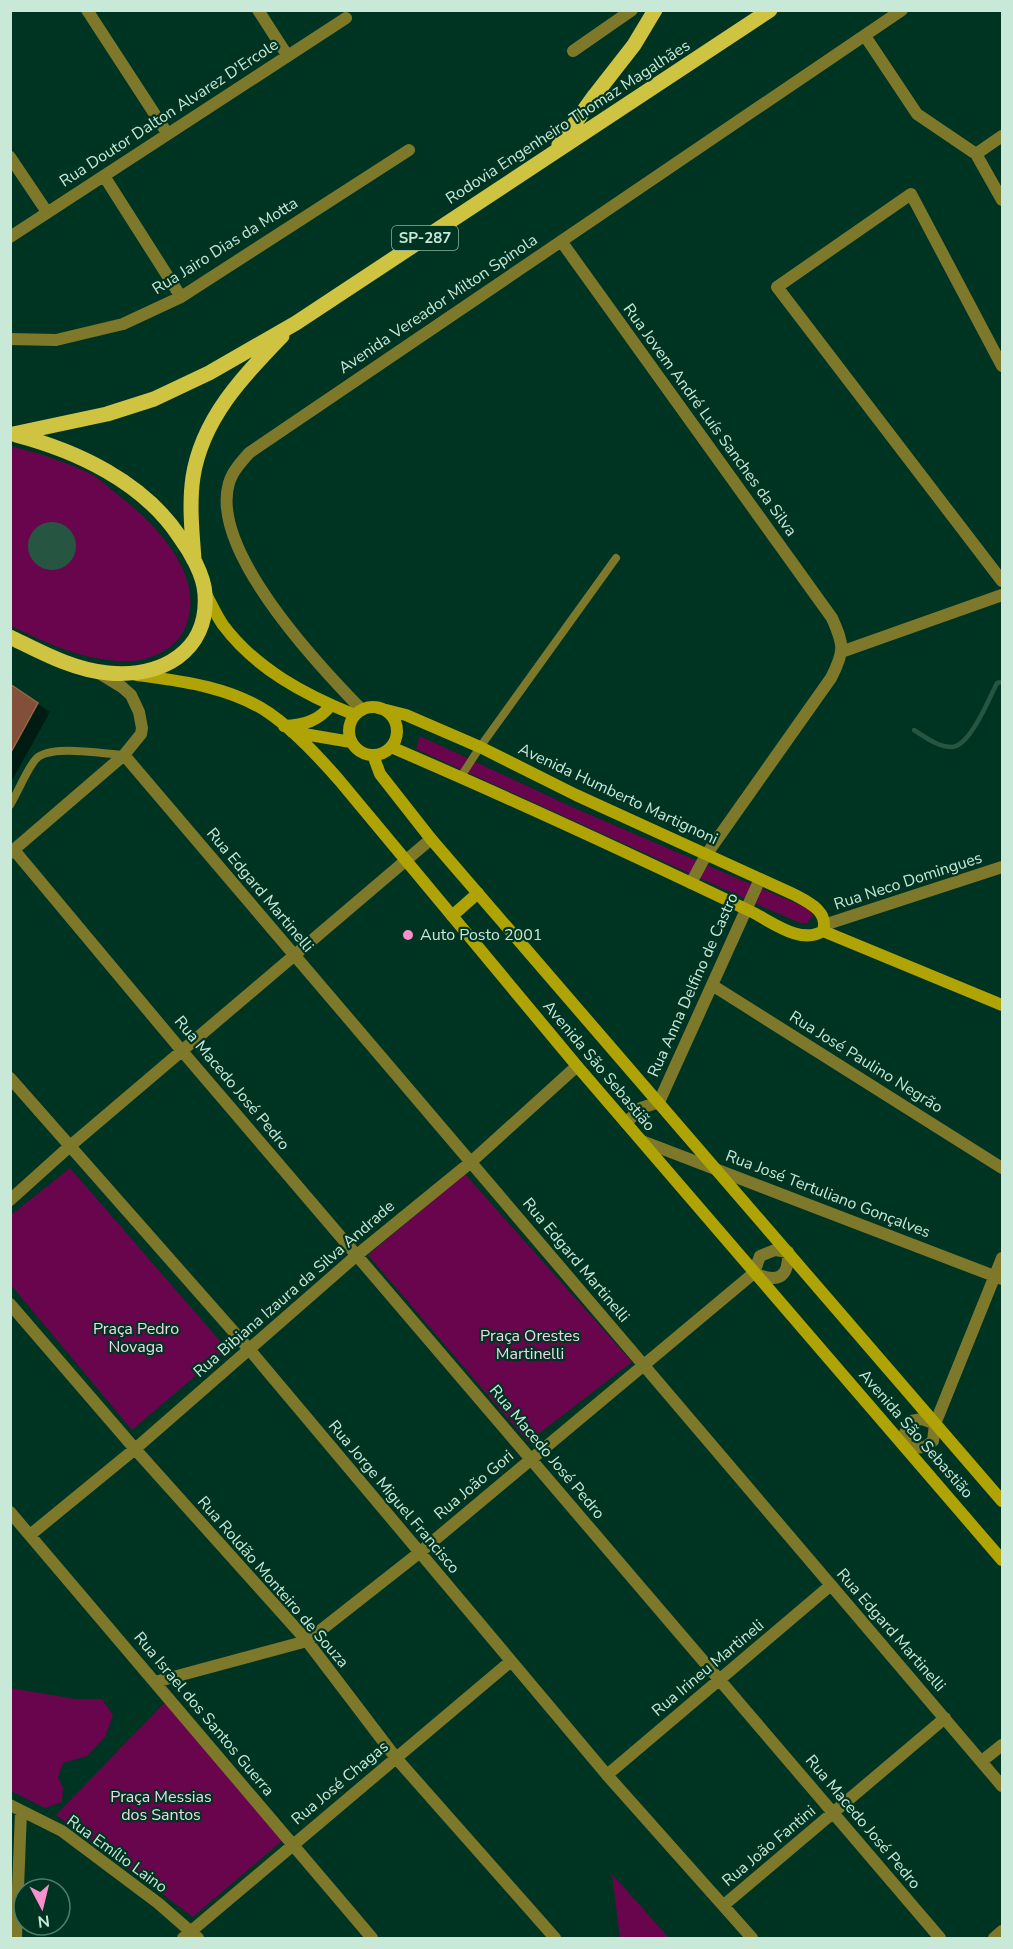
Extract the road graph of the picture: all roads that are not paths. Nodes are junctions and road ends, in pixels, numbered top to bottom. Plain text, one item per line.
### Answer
1 (87, 10) edge
2 (258, 10) edge
3 (632, 10) edge
4 (655, 10) edge
5 (770, 10) edge
6 (902, 10) edge
7 (346, 18) dead end
8 (865, 36) junction
9 (573, 51) dead end
10 (287, 56) junction
11 (168, 133) junction
12 (1002, 136) edge
13 (409, 150) dead end
14 (554, 153) junction
15 (976, 154) junction
16 (10, 158) edge
17 (105, 176) junction
18 (1002, 200) edge
19 (47, 212) junction
20 (10, 237) edge
21 (561, 241) junction
22 (181, 297) junction
23 (296, 323) junction
24 (10, 339) edge
25 (1002, 366) edge
26 (12, 434) edge
27 (616, 558) dead end
28 (194, 562) junction
29 (1002, 581) edge
30 (205, 592) junction
31 (1002, 595) edge
32 (10, 637) edge
33 (841, 652) junction
34 (96, 671) junction
35 (121, 673) junction
36 (331, 705) junction
37 (378, 708) junction
38 (358, 713) junction
39 (288, 729) junction
40 (351, 742) junction
41 (391, 747) junction
42 (480, 747) junction
43 (123, 755) junction
44 (373, 755) junction
45 (460, 777) junction
46 (10, 805) edge
47 (431, 839) junction
48 (12, 851) edge
49 (706, 855) junction
50 (407, 861) junction
51 (1002, 867) edge
52 (760, 879) junction
53 (691, 883) junction
54 (478, 893) junction
55 (746, 909) junction
56 (452, 916) junction
57 (823, 928) junction
58 (294, 956) junction
59 (712, 985) junction
60 (1002, 1005) edge
61 (182, 1051) junction
62 (577, 1066) junction
63 (10, 1078) edge
64 (659, 1102) junction
65 (626, 1123) junction
66 (642, 1141) junction
67 (70, 1146) junction
68 (471, 1162) junction
69 (1002, 1167) edge
70 (713, 1168) junction
71 (10, 1200) edge
72 (788, 1252) junction
73 (357, 1255) junction
74 (1002, 1258) edge
75 (754, 1273) junction
76 (999, 1277) edge
77 (10, 1304) edge
78 (248, 1348) junction
79 (643, 1365) junction
80 (935, 1424) junction
81 (906, 1448) junction
82 (135, 1449) junction
83 (531, 1458) junction
84 (1002, 1501) edge
85 (10, 1512) edge
86 (30, 1535) junction
87 (419, 1553) junction
88 (1002, 1560) edge
89 (831, 1585) junction
90 (307, 1641) junction
91 (511, 1661) junction
92 (719, 1680) junction
93 (155, 1682) junction
94 (945, 1718) junction
95 (1002, 1745) edge
96 (396, 1758) junction
97 (982, 1761) junction
98 (607, 1775) junction
99 (1002, 1786) edge
100 (10, 1805) edge
101 (21, 1812) junction
102 (833, 1813) junction
103 (293, 1844) junction
104 (724, 1905) junction
105 (1002, 1931) edge
106 (191, 1936) edge
107 (16, 1938) edge
108 (372, 1938) edge
109 (555, 1938) edge
110 (752, 1938) edge
111 (940, 1938) edge
112 (994, 1938) edge

1 - 11 street
2 - 10 street
3 - 9 street
4 - 14 main road
5 - 14 main road, Rodovia Engenheiro Thomaz Magalhães / SP-287
6 - 8 street, Avenida Vereador Milton Spinola
7 - 10 street, Rua Doutor Dalton Alvarez D'Ercole
8 - 15 street
8 - 21 street, Avenida Vereador Milton Spinola
10 - 11 street, Rua Doutor Dalton Alvarez D'Ercole
11 - 17 street, Rua Doutor Dalton Alvarez D'Ercole
12 - 15 street
13 - 22 street, Rua Jairo Dias da Motta
14 - 23 main road, Rodovia Engenheiro Thomaz Magalhães / SP-287
15 - 18 street
16 - 19 street
17 - 19 street, Rua Doutor Dalton Alvarez D'Ercole
17 - 22 street
19 - 20 street, Rua Doutor Dalton Alvarez D'Ercole
21 - 33 street, Rua Jovem André Luís Sanches da Silva
21 - 38 street, Avenida Vereador Milton Spinola
22 - 24 street, Rua Jairo Dias da Motta
23 - 26 main road, Rodovia Engenheiro Thomaz Magalhães / SP-287
23 - 28 main road, Rodovia Engenheiro Thomaz Magalhães / SP-287
25 - 29 street
26 - 28 main road
27 - 42 lane
28 - 30 main road
30 - 35 main road
30 - 36 main road
31 - 33 street
32 - 34 main road
33 - 49 street
34 - 35 main road
34 - 43 street
35 - 39 main road, Avenida São Sebastião
36 - 38 main road
36 - 39 main road
37 - 38 main road
37 - 41 main road
37 - 42 main road, Avenida Humberto Martignoni
38 - 40 main road
39 - 40 main road
39 - 50 main road, Avenida São Sebastião
40 - 44 main road
41 - 44 main road
41 - 45 main road
42 - 45 lane
42 - 49 main road, Avenida Humberto Martignoni
43 - 46 lane
43 - 48 street
43 - 58 street, Rua Edgard Martinelli
44 - 47 main road, Avenida São Sebastião
45 - 53 main road
47 - 50 street
47 - 54 main road, Avenida São Sebastião
48 - 61 street, Rua Macedo José Pedro
49 - 52 main road, Avenida Humberto Martignoni
49 - 53 street
50 - 56 main road, Avenida São Sebastião
50 - 58 street
51 - 57 street, Rua Neco Domingues
52 - 55 street, Rua Anna Delfino de Castro
52 - 57 main road, Avenida Humberto Martignoni
53 - 55 main road
54 - 56 main road
54 - 64 main road, Avenida São Sebastião
55 - 57 main road
55 - 59 street, Rua Anna Delfino de Castro
56 - 62 main road, Avenida São Sebastião
57 - 60 main road
58 - 61 street
58 - 68 street, Rua Edgard Martinelli
59 - 64 street, Rua Anna Delfino de Castro
59 - 69 street, Rua José Paulino Negrão
61 - 67 street
61 - 73 street, Rua Macedo José Pedro
62 - 65 main road, Avenida São Sebastião
62 - 68 street, Rua Bibiana Izaura da Silva Andrade
63 - 67 street, Rua Jorge Miguel Francisco
64 - 65 street, Rua Anna Delfino de Castro
64 - 70 main road, Avenida São Sebastião
65 - 66 main road, Avenida São Sebastião
66 - 70 street, Rua José Tertuliano Gonçalves
66 - 75 main road, Avenida São Sebastião
67 - 71 street
67 - 78 street, Rua Jorge Miguel Francisco
68 - 73 street, Rua Bibiana Izaura da Silva Andrade
68 - 79 street, Rua Edgard Martinelli
70 - 72 main road, Avenida São Sebastião
70 - 76 street, Rua José Tertuliano Gonçalves
72 - 75 street
72 - 75 street
72 - 80 main road, Avenida São Sebastião
73 - 78 street, Rua Bibiana Izaura da Silva Andrade
73 - 83 street, Rua Macedo José Pedro
74 - 76 street
75 - 79 street, Rua João Gori
75 - 81 main road, Avenida São Sebastião
76 - 80 street
77 - 82 street, Rua Roldão Monteiro de Souza
78 - 82 street, Rua Bibiana Izaura da Silva Andrade
78 - 87 street, Rua Jorge Miguel Francisco
79 - 83 street, Rua João Gori
79 - 89 street, Rua Edgard Martinelli
80 - 81 street
80 - 81 street
80 - 84 main road, Avenida São Sebastião
81 - 88 main road, Avenida São Sebastião
82 - 86 street, Rua Bibiana Izaura da Silva Andrade
82 - 90 street, Rua Roldão Monteiro de Souza
83 - 87 street, Rua João Gori
83 - 92 street, Rua Macedo José Pedro
85 - 86 street, Rua Israel dos Santos Guerra
86 - 93 street, Rua Israel dos Santos Guerra
87 - 90 street, Rua João Gori
87 - 91 street, Rua Jorge Miguel Francisco
89 - 92 street, Rua Irineu Martineli
89 - 94 street, Rua Edgard Martinelli
90 - 93 street, Rua João Gori
90 - 96 street, Rua Roldão Monteiro de Souza
91 - 96 street, Rua José Chagas
91 - 98 street, Rua Jorge Miguel Francisco
92 - 98 street, Rua Irineu Martineli
92 - 102 street, Rua Macedo José Pedro
93 - 103 street, Rua Israel dos Santos Guerra
94 - 97 street, Rua Edgard Martinelli
94 - 102 street, Rua João Fantini
95 - 97 street
96 - 103 street, Rua José Chagas
96 - 109 street, Rua Roldão Monteiro de Souza
97 - 99 street, Rua Edgard Martinelli
98 - 104 street, Rua Jorge Miguel Francisco
100 - 101 street, Rua Emílio Laino
101 - 106 street, Rua Emílio Laino
101 - 107 street
102 - 104 street, Rua João Fantini
102 - 111 street, Rua Macedo José Pedro
103 - 106 street, Rua José Chagas
103 - 108 street, Rua Israel dos Santos Guerra
104 - 110 street, Rua Jorge Miguel Francisco
105 - 112 street

